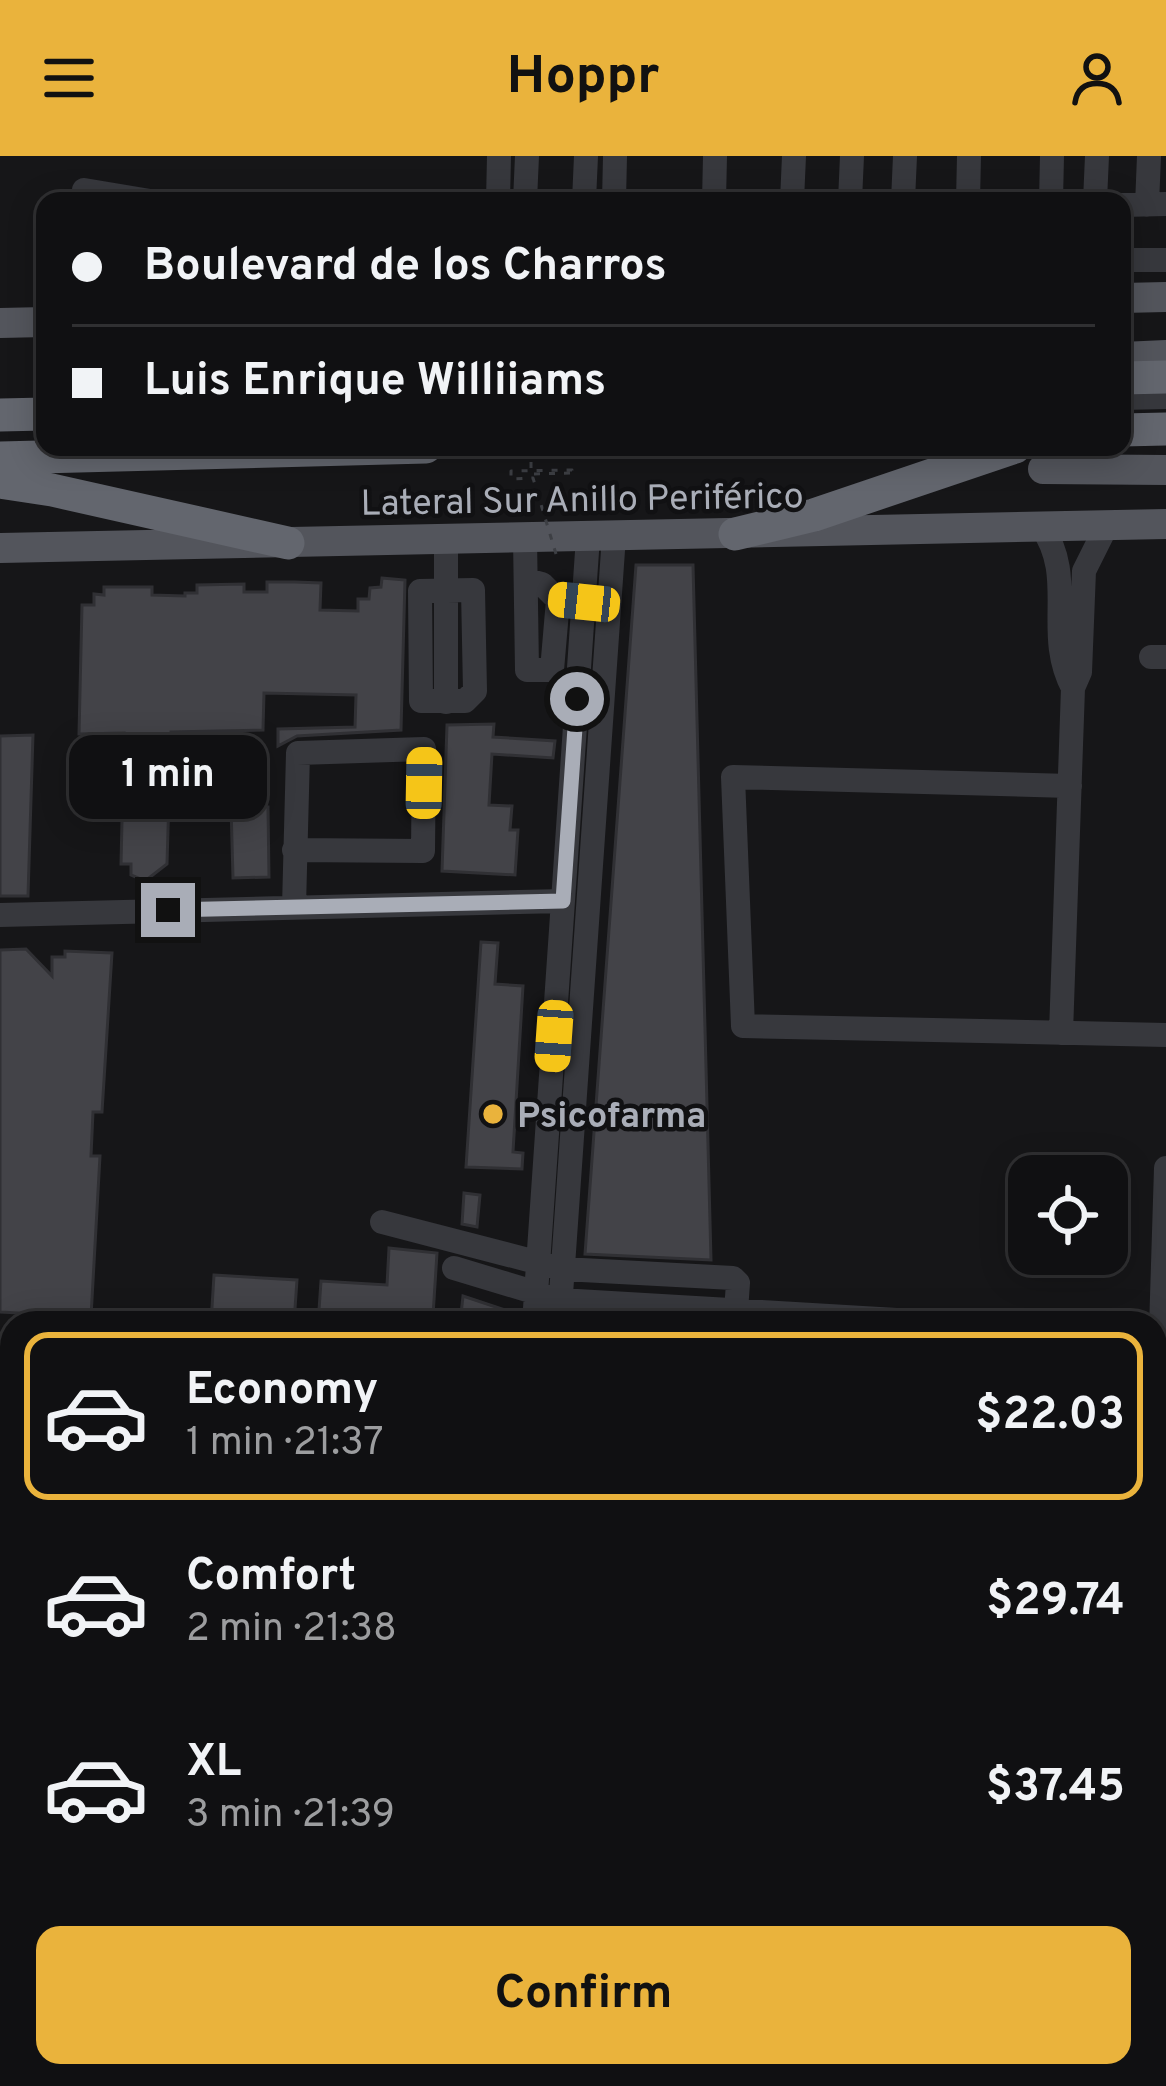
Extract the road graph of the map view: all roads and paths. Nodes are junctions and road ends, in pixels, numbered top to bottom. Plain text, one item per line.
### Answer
1 (499, 156) edge
2 (526, 156) edge
3 (586, 156) edge
4 (615, 156) edge
5 (715, 156) edge
6 (794, 156) edge
7 (853, 156) edge
8 (905, 156) edge
9 (969, 156) edge
10 (1052, 156) edge
11 (1096, 156) edge
12 (1149, 156) edge
13 (83, 190) dead end
14 (95, 192) edge
15 (498, 192) edge
16 (525, 192) edge
17 (584, 192) edge
18 (614, 192) edge
19 (714, 192) edge
20 (792, 192) edge
21 (851, 192) edge
22 (903, 192) edge
23 (968, 192) edge
24 (1051, 192) edge
25 (1095, 192) edge
26 (1145, 205) edge
27 (1131, 260) edge
28 (1166, 260) edge
29 (1166, 296) edge
30 (1131, 298) edge
31 (36, 322) edge
32 (0, 323) edge
33 (1166, 355) edge
34 (1131, 356) edge
35 (1166, 376) edge
36 (1131, 378) edge
37 (1166, 397) edge
38 (1131, 398) edge
39 (1166, 413) edge
40 (36, 414) edge
41 (1131, 414) edge
42 (0, 415) edge
43 (36, 427) edge
44 (0, 428) edge
45 (1166, 429) edge
46 (1131, 430) edge
47 (36, 442) edge
48 (0, 443) edge
49 (77, 456) edge
50 (989, 456) edge
51 (0, 458) edge
52 (1043, 469) dead end
53 (531, 470) edge
54 (531, 470) edge
55 (531, 470) edge
56 (1166, 470) edge
57 (0, 482) edge
58 (1166, 524) edge
59 (1107, 525) junction
60 (1041, 526) junction
61 (735, 534) junction
62 (601, 536) junction
63 (525, 538) junction
64 (446, 540) junction
65 (288, 543) junction
66 (0, 548) edge
67 (556, 554) dead end
68 (1073, 571) junction
69 (527, 580) junction
70 (571, 601) junction
71 (552, 670) junction
72 (577, 699) junction
73 (446, 702) dead end
74 (1070, 786) junction
75 (294, 850) junction
76 (563, 901) junction
77 (294, 907) junction
78 (0, 915) edge
79 (1060, 1033) junction
80 (1166, 1035) edge
81 (1166, 1168) edge
82 (382, 1222) dead end
83 (550, 1266) junction
84 (454, 1268) dead end
85 (552, 1305) edge
86 (736, 1311) joint
87 (1162, 1311) edge

1 - 15 street
2 - 16 street
3 - 17 street
4 - 18 street
5 - 19 street
6 - 20 street
7 - 21 street
8 - 22 street
9 - 23 street
10 - 24 street
11 - 25 street
12 - 26 street
13 - 14 street
27 - 28 street
29 - 30 main road
31 - 32 main road
33 - 34 main road
35 - 36 highway
37 - 38 street
39 - 41 street
40 - 42 highway
43 - 44 street
45 - 46 highway
47 - 48 street
49 - 51 highway
50 - 61 highway
52 - 56 main road
53 - 67 path, bridge
54 - 55 path, bridge
57 - 65 highway
58 - 59 main road, Lateral Sur Anillo Periférico
59 - 60 main road, Lateral Sur Anillo Periférico
59 - 68 street
60 - 61 main road, Lateral Sur Anillo Periférico
60 - 68 street
61 - 62 main road, Lateral Sur Anillo Periférico
62 - 63 main road, Lateral Sur Anillo Periférico
62 - 70 street
62 - 83 street
63 - 64 main road, Lateral Sur Anillo Periférico
63 - 69 street
64 - 65 main road, Lateral Sur Anillo Periférico
64 - 73 street
65 - 66 main road, Lateral Sur Anillo Periférico
68 - 74 street
69 - 70 street
69 - 71 street
70 - 71 street
70 - 72 street
71 - 72 street
72 - 76 street
74 - 79 street
74 - 79 street
75 - 75 street
75 - 77 street
76 - 77 street
76 - 83 street
77 - 78 street
79 - 80 street
81 - 87 street
82 - 83 street
83 - 85 street
83 - 86 street
84 - 85 street
85 - 86 street

